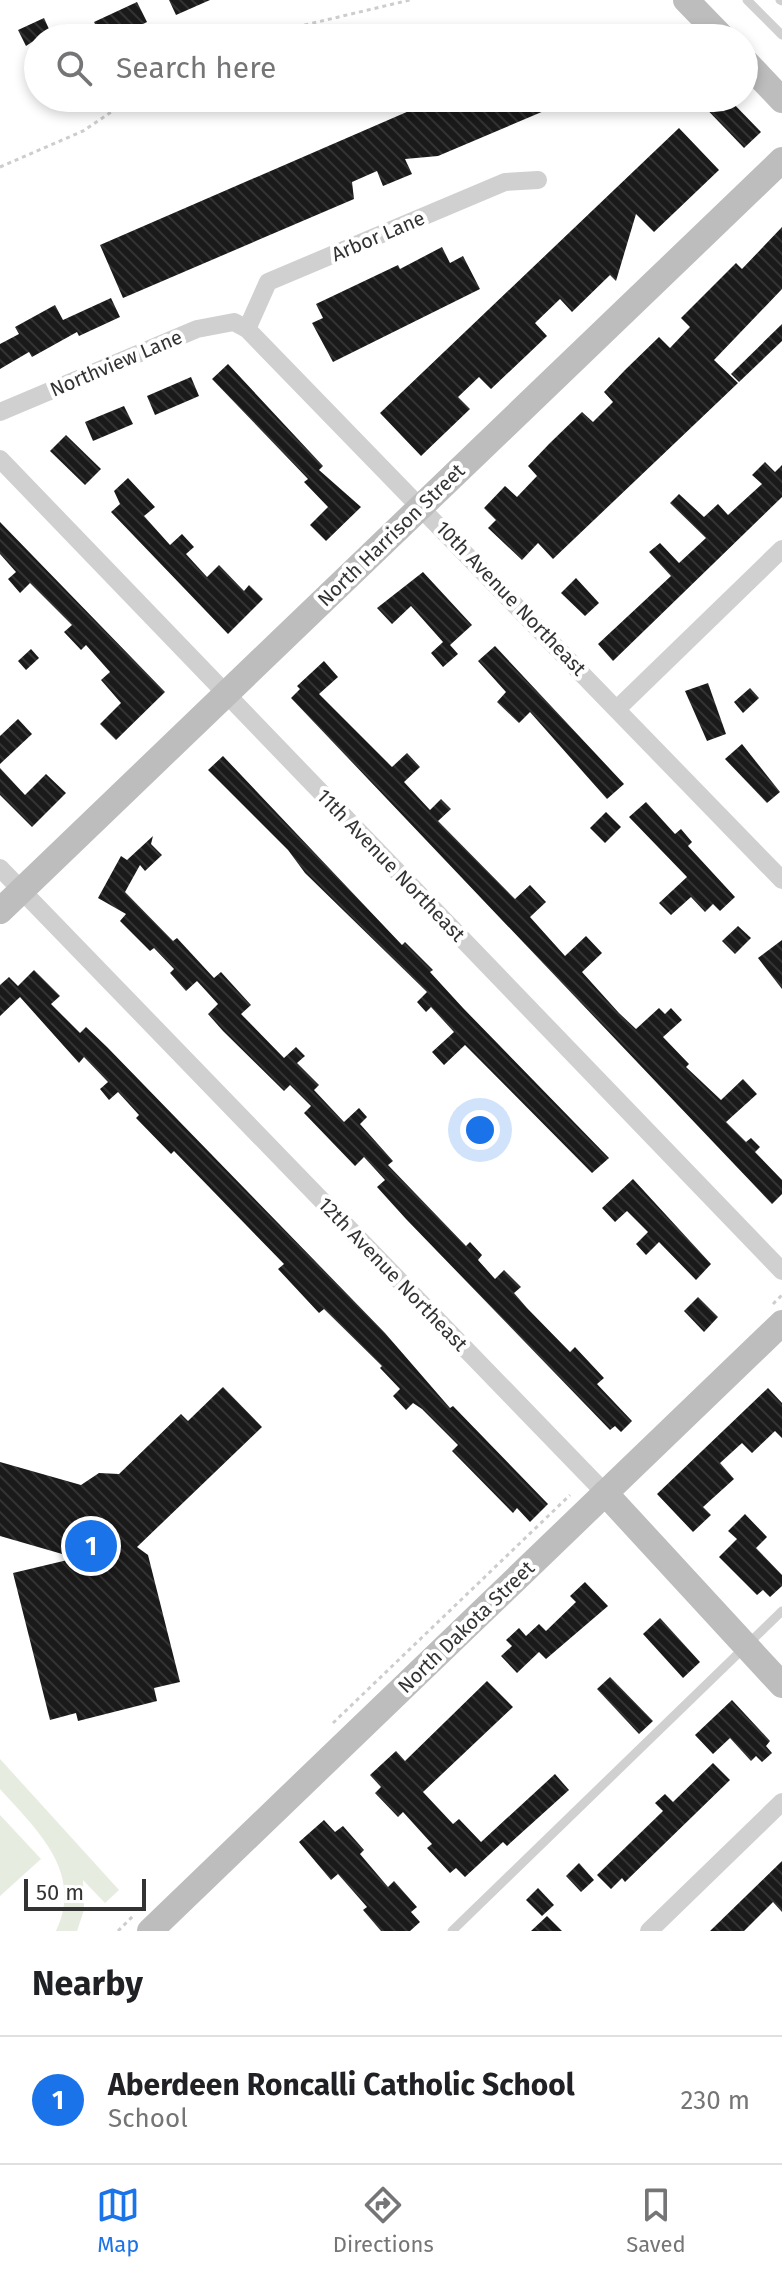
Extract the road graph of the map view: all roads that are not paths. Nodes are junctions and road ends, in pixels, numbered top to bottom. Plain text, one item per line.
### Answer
1 (747, 0) edge
2 (694, 2) edge
3 (712, 24) edge
4 (782, 35) edge
5 (758, 75) edge
6 (782, 100) edge
7 (782, 160) edge
8 (538, 180) dead end
9 (241, 326) junction
10 (0, 412) edge
11 (0, 459) edge
12 (422, 505) junction
13 (782, 549) edge
14 (226, 694) junction
15 (617, 709) junction
16 (0, 868) edge
17 (782, 880) edge
18 (22, 890) junction
19 (0, 911) edge
20 (782, 1271) edge
21 (782, 1323) edge
22 (605, 1493) junction
23 (782, 1611) edge
24 (747, 1646) junction
25 (782, 1685) edge
26 (782, 1802) edge
27 (150, 1931) edge
28 (452, 1931) edge
29 (649, 1931) edge

1 - 4 lane
2 - 3 street
5 - 6 street
7 - 12 street, North Harrison Street
8 - 9 street, Arbor Lane
9 - 10 street, Northview Lane
9 - 12 street, 10th Avenue Northeast
11 - 14 street, 11th Avenue Northeast
12 - 14 street, North Harrison Street
12 - 15 street, 10th Avenue Northeast
13 - 15 street
14 - 18 street, North Harrison Street
14 - 20 street, 11th Avenue Northeast
15 - 17 street, 10th Avenue Northeast
16 - 18 street, 12th Avenue Northeast
18 - 19 street, North Harrison Street
18 - 22 street, 12th Avenue Northeast
21 - 22 street, North Dakota Street
22 - 24 street, 12th Avenue Northeast
22 - 27 street, North Dakota Street
23 - 24 lane
24 - 25 street, 12th Avenue Northeast
24 - 28 lane
26 - 29 street

